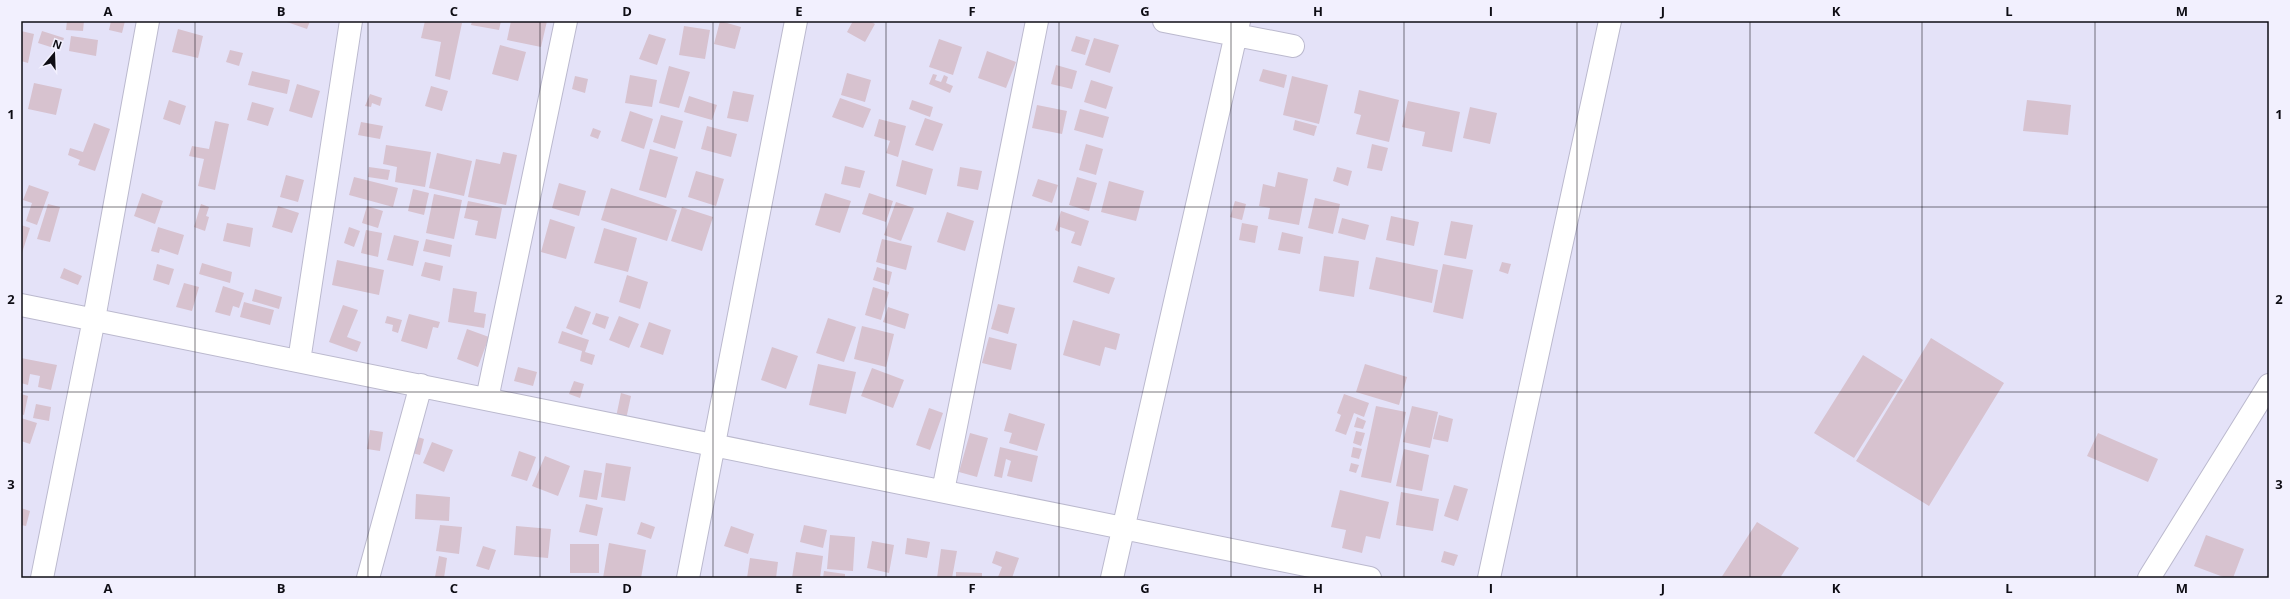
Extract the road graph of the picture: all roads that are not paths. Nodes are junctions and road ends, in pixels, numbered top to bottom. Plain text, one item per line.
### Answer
1 (148, 21) edge
2 (351, 21) edge
3 (566, 21) edge
4 (796, 21) edge
5 (1037, 21) edge
6 (1164, 21) edge
7 (1610, 21) edge
8 (1237, 28) edge
9 (1293, 46) dead end
10 (21, 305) edge
11 (94, 319) junction
12 (299, 361) junction
13 (421, 385) junction
14 (2269, 385) edge
15 (486, 399) junction
16 (713, 445) junction
17 (943, 491) junction
18 (1123, 528) junction
19 (42, 578) edge
20 (368, 578) edge
21 (688, 578) edge
22 (1112, 578) edge
23 (1370, 578) edge
24 (1489, 578) edge
25 (2149, 578) edge

1 - 11 street
2 - 12 street
3 - 15 street
4 - 16 street
5 - 17 street
6 - 8 street
7 - 24 street
8 - 9 street
8 - 18 street
10 - 11 street
11 - 12 street
11 - 19 street
12 - 13 street
13 - 15 street
13 - 20 street
14 - 25 street
15 - 16 street
16 - 17 street
16 - 21 street
17 - 18 street
18 - 22 street
18 - 23 street

